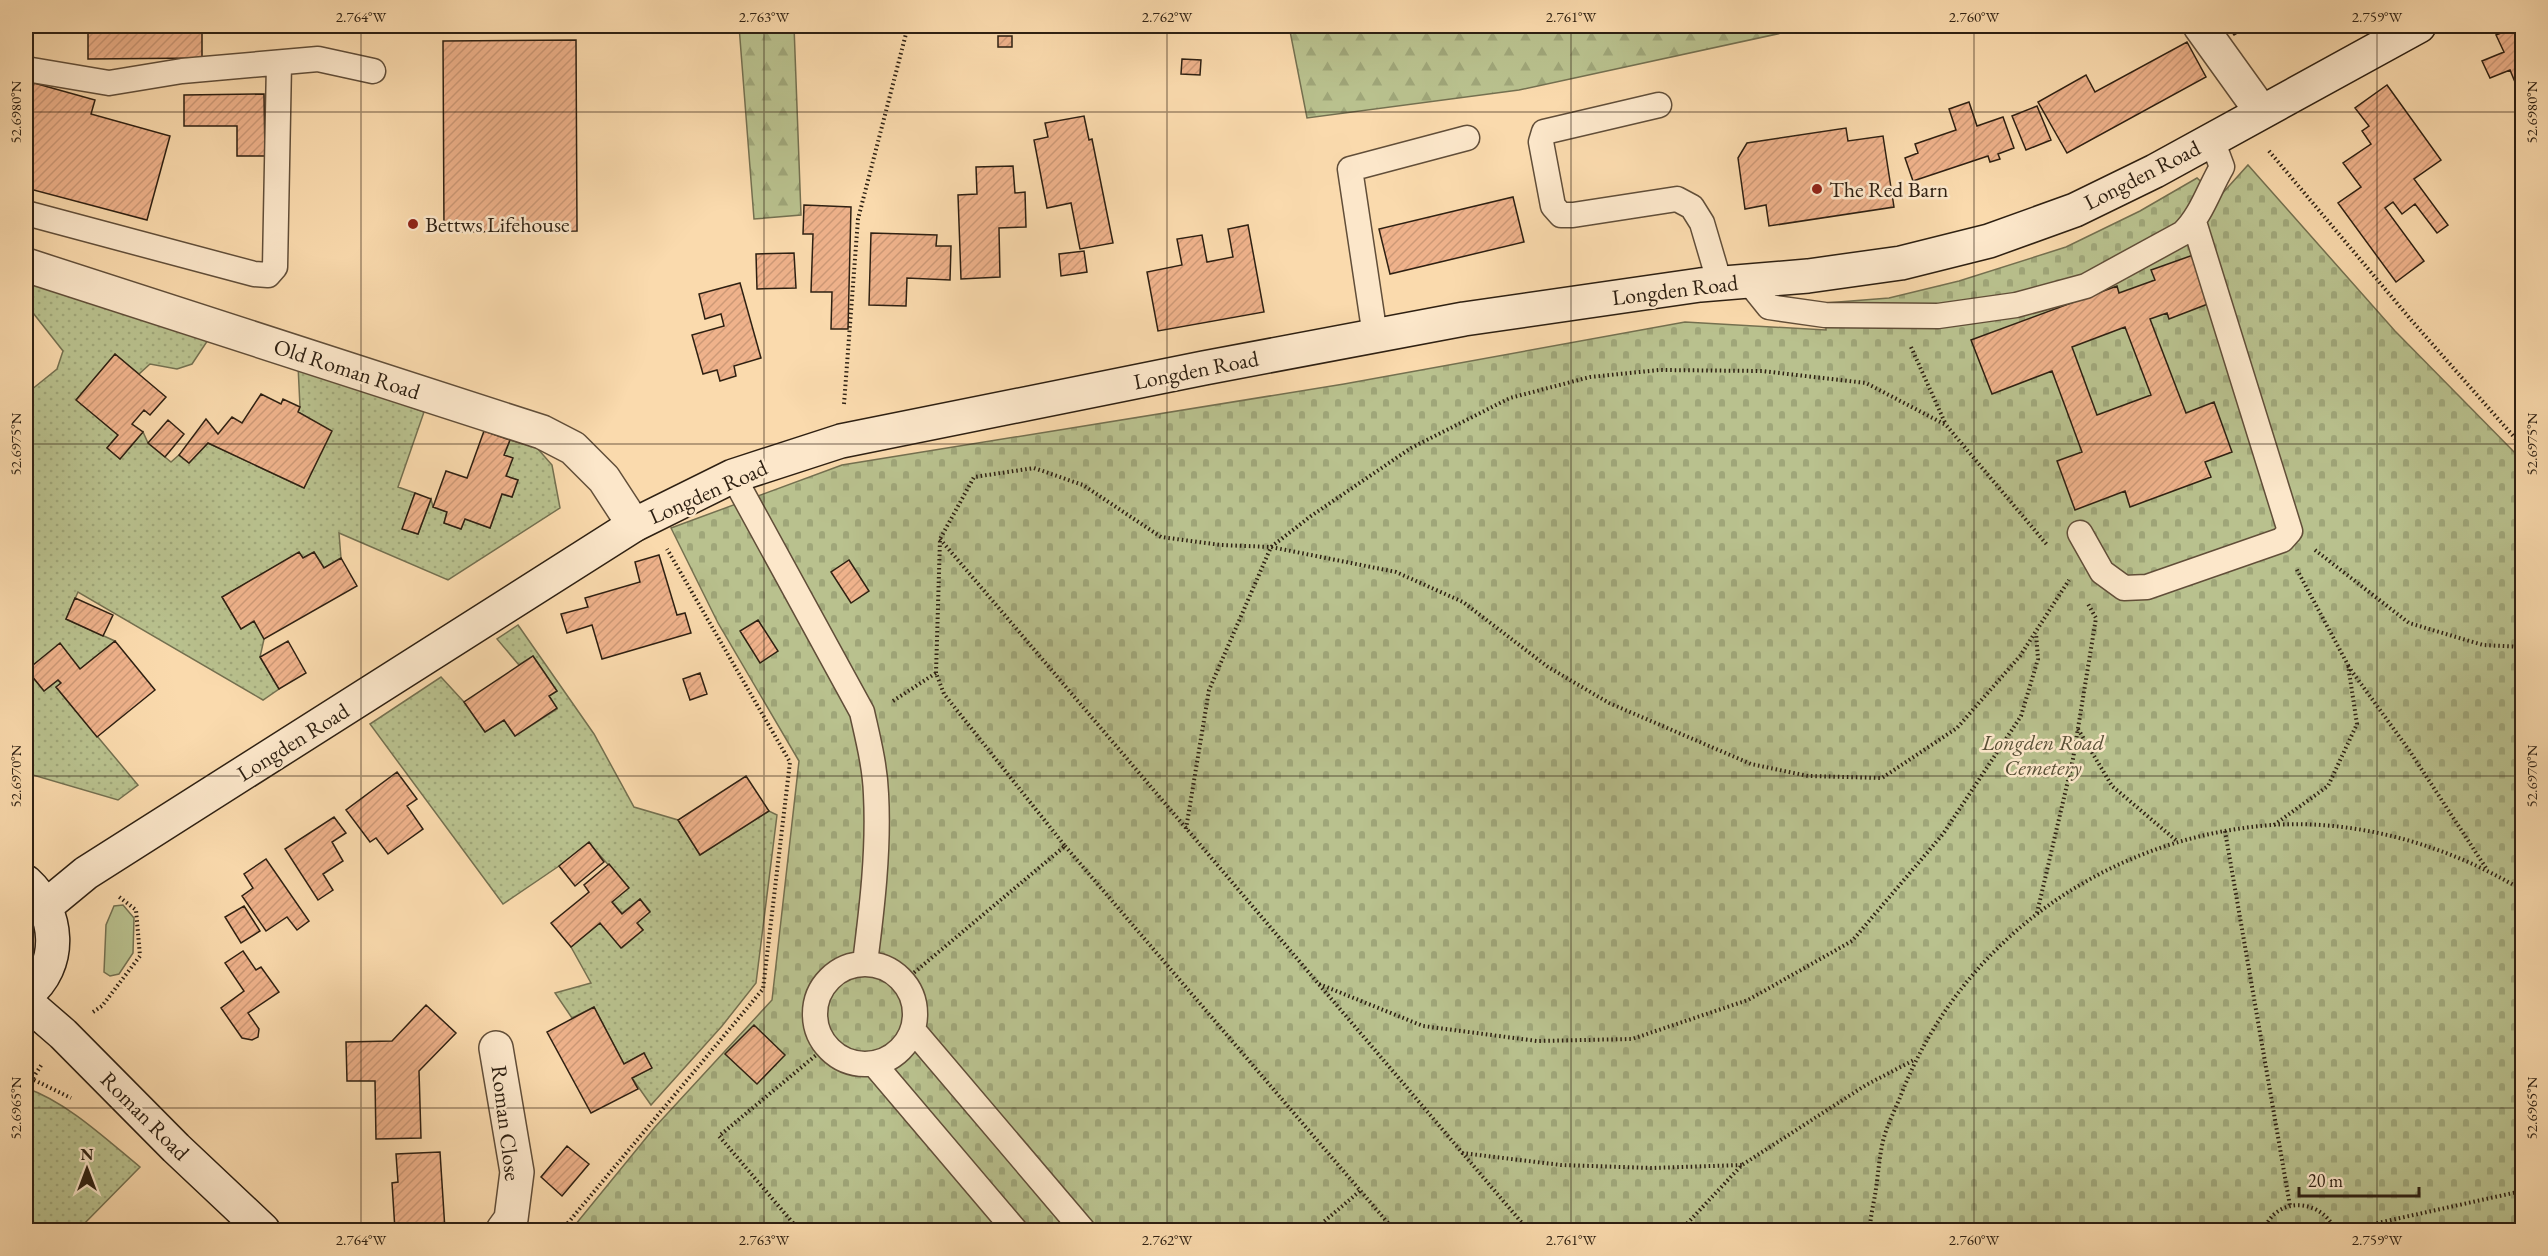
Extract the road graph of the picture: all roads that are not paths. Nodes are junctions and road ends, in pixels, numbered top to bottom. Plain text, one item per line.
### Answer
1 (2200, 26) edge
2 (2419, 26) edge
3 (279, 63) junction
4 (26, 69) edge
5 (373, 71) dead end
6 (1659, 105) dead end
7 (2252, 116) junction
8 (1467, 138) dead end
9 (2212, 140) junction
10 (26, 213) edge
11 (2194, 222) junction
12 (26, 265) edge
13 (1734, 282) junction
14 (1375, 336) junction
15 (733, 476) junction
16 (641, 522) junction
17 (2080, 533) dead end
18 (26, 882) edge
19 (46, 906) junction
20 (865, 963) junction
21 (26, 995) edge
22 (26, 1002) edge
23 (913, 1030) junction
24 (496, 1048) dead end
25 (874, 1064) junction
26 (263, 1230) edge
27 (503, 1230) edge
28 (1015, 1230) edge
29 (1083, 1230) edge

1 - 7 street
2 - 7 street, Longden Road
3 - 4 lane
3 - 5 lane
3 - 10 lane
6 - 13 lane
7 - 9 street, Longden Road
8 - 14 lane
9 - 11 lane
9 - 13 street, Longden Road
11 - 13 lane
11 - 17 lane
12 - 16 street, Old Roman Road
13 - 14 street, Longden Road
14 - 15 street, Longden Road
15 - 16 street, Longden Road
15 - 20 lane
16 - 19 street, Longden Road
18 - 19 street
19 - 21 street
20 - 23 lane
20 - 25 lane
22 - 26 street, Roman Road
23 - 25 lane
23 - 29 lane
24 - 27 street, Roman Close
25 - 28 lane

